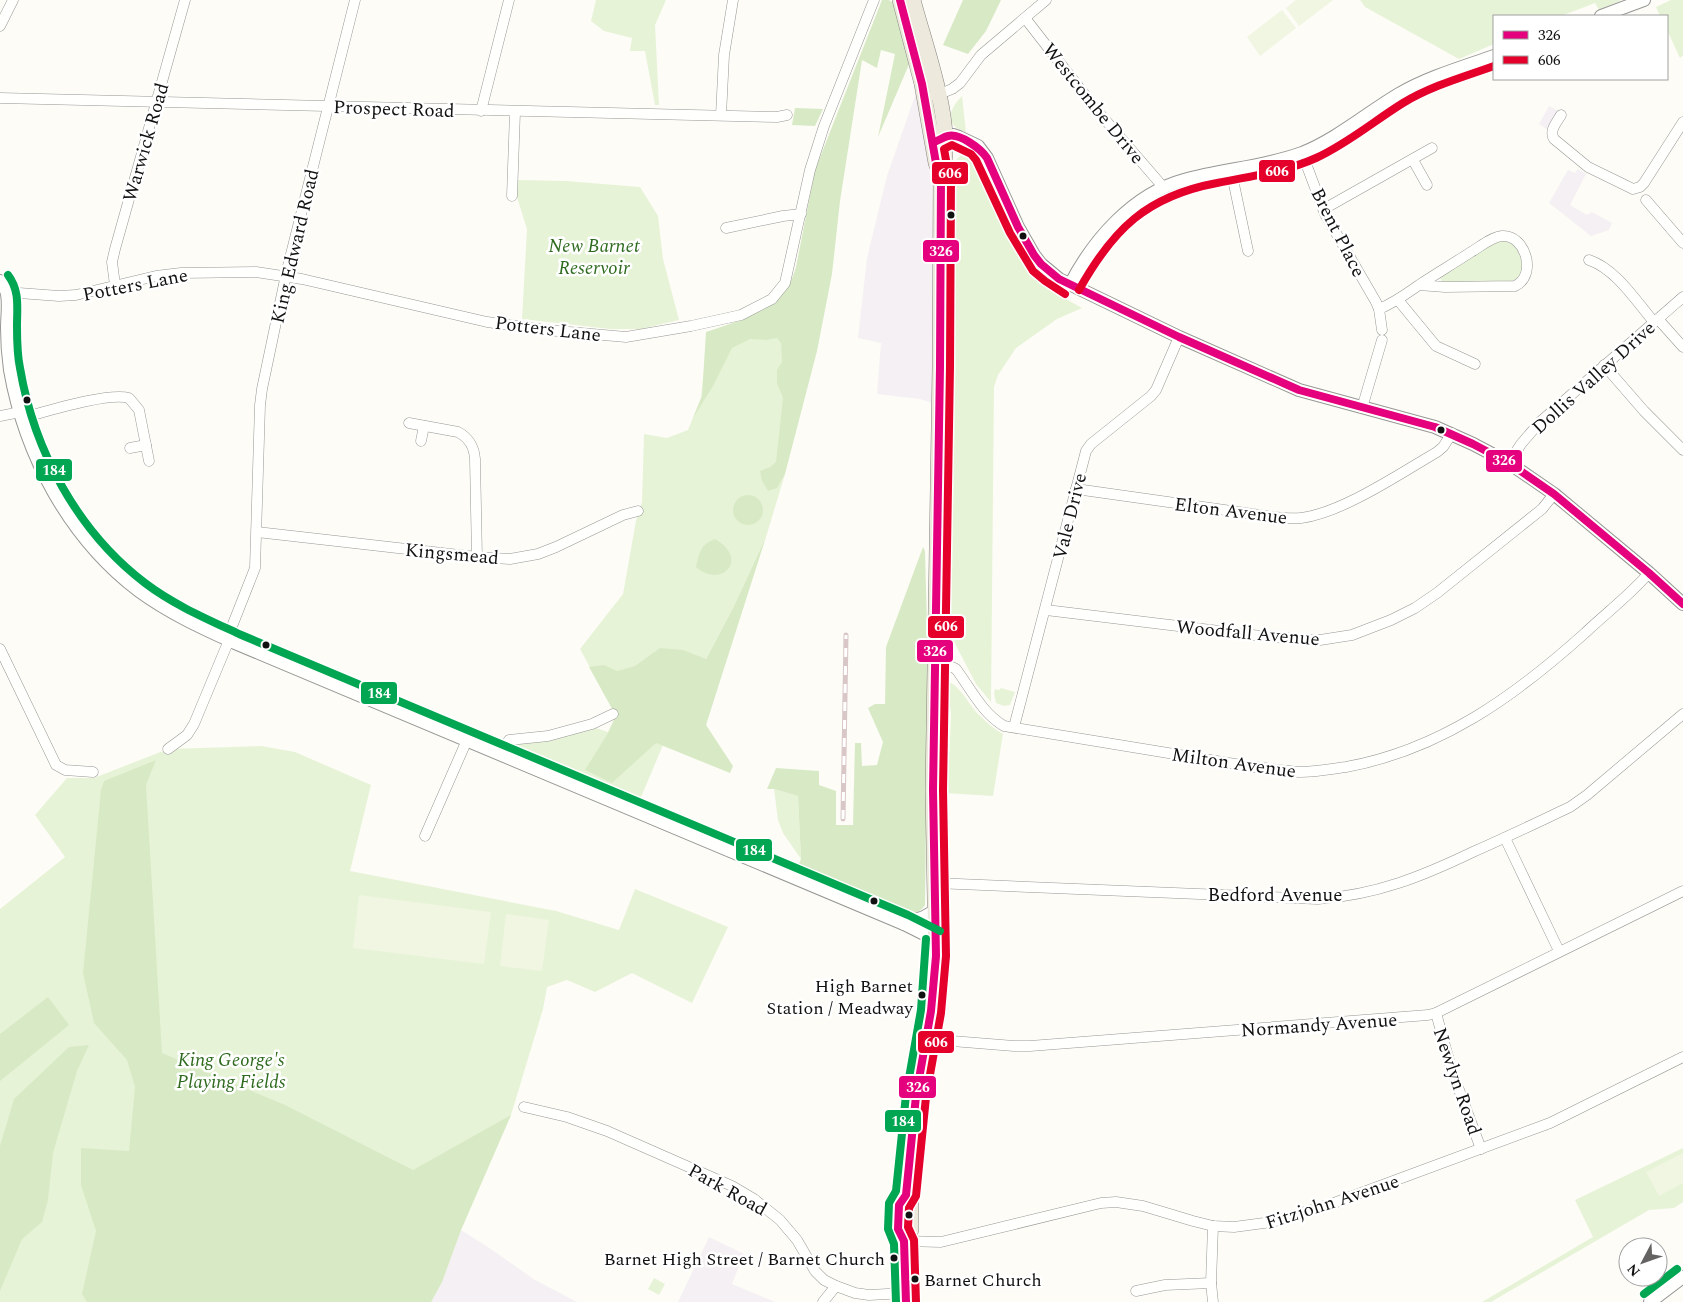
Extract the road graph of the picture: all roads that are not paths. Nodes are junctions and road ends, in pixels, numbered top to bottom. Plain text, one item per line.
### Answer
1 (13, 0) edge
2 (185, 0) edge
3 (355, 0) edge
4 (509, 0) edge
5 (733, 0) edge
6 (874, 0) edge
7 (900, 0) edge
8 (913, 0) edge
9 (1046, 0) edge
10 (1644, 0) edge
11 (1604, 15) edge
12 (1025, 18) junction
13 (0, 26) edge
14 (1493, 56) edge
15 (922, 84) junction
16 (937, 95) junction
17 (0, 98) edge
18 (156, 102) junction
19 (328, 107) junction
20 (481, 111) junction
21 (928, 111) junction
22 (515, 112) junction
23 (787, 114) dead end
24 (721, 115) junction
25 (1561, 115) dead end
26 (1683, 122) edge
27 (941, 142) junction
28 (1432, 148) dead end
29 (1302, 153) junction
30 (1413, 160) junction
31 (1231, 170) junction
32 (1427, 185) dead end
33 (1164, 188) junction
34 (512, 196) dead end
35 (1646, 200) dead end
36 (1324, 209) junction
37 (801, 214) junction
38 (726, 228) dead end
39 (1683, 243) edge
40 (1248, 251) dead end
41 (1589, 260) dead end
42 (286, 276) junction
43 (0, 281) edge
44 (115, 285) junction
45 (1070, 285) junction
46 (1419, 285) junction
47 (7, 294) junction
48 (1683, 297) edge
49 (1398, 300) junction
50 (1379, 309) junction
51 (1656, 320) junction
52 (1180, 337) junction
53 (1683, 348) edge
54 (1475, 364) dead end
55 (1604, 365) junction
56 (1362, 408) junction
57 (21, 415) junction
58 (0, 416) edge
59 (409, 424) dead end
60 (424, 426) junction
61 (1452, 433) junction
62 (421, 441) dead end
63 (146, 446) junction
64 (130, 448) dead end
65 (1683, 450) edge
66 (149, 461) dead end
67 (1509, 463) junction
68 (1076, 489) junction
69 (1554, 494) junction
70 (638, 511) dead end
71 (257, 532) junction
72 (477, 557) junction
73 (1648, 573) junction
74 (1683, 604) edge
75 (1046, 610) junction
76 (228, 640) junction
77 (0, 649) edge
78 (935, 665) junction
79 (613, 714) dead end
80 (1683, 714) edge
81 (1014, 727) junction
82 (466, 740) junction
83 (168, 748) dead end
84 (500, 754) junction
85 (93, 772) dead end
86 (425, 836) dead end
87 (1505, 838) junction
88 (935, 883) junction
89 (1683, 891) edge
90 (936, 910) junction
91 (904, 924) junction
92 (936, 940) junction
93 (1559, 951) junction
94 (1436, 1013) junction
95 (927, 1039) junction
96 (1683, 1057) edge
97 (524, 1107) dead end
98 (1482, 1149) junction
99 (1213, 1226) junction
100 (904, 1241) junction
101 (1683, 1277) edge
102 (1211, 1283) junction
103 (836, 1286) junction
104 (1136, 1291) dead end
105 (906, 1298) edge
106 (823, 1302) edge
107 (1214, 1302) edge
108 (1650, 1302) edge

1 - 13 street
2 - 18 street, Warwick Road
3 - 19 street, King Edward Road
4 - 20 street
5 - 24 street
6 - 37 street, Potters Lane
7 - 15 main road
8 - 16 main road
9 - 12 street
10 - 11 street
12 - 16 street
12 - 33 street, Westcombe Drive
14 - 29 street
15 - 16 street
15 - 21 main road
16 - 21 street
16 - 27 main road
17 - 18 street, Prospect Road
18 - 19 street, Prospect Road
18 - 44 street, Warwick Road
19 - 20 street, Prospect Road
19 - 42 street, King Edward Road
20 - 22 street, Prospect Road
21 - 27 main road
22 - 24 street, Prospect Road
22 - 34 street
23 - 24 street, Prospect Road
25 - 26 street
27 - 45 street
27 - 78 main road
28 - 30 street
29 - 31 street
29 - 36 street, Brent Place
30 - 32 street
30 - 36 street
31 - 33 street
31 - 40 street
33 - 45 street
35 - 39 street
36 - 50 street, Brent Place
37 - 38 street
37 - 42 street, Potters Lane
41 - 51 street
42 - 44 street, Potters Lane
42 - 71 street, King Edward Road
43 - 47 street
44 - 47 street, Potters Lane
45 - 52 street
46 - 46 street
46 - 49 street
47 - 57 street
48 - 51 street, Dollis Valley Drive
49 - 50 street
49 - 54 street
50 - 56 street, Brent Place
51 - 53 street
51 - 55 street, Dollis Valley Drive
52 - 56 street
52 - 68 street, Vale Drive
55 - 65 street
55 - 67 street, Dollis Valley Drive
56 - 61 street
57 - 58 street
57 - 63 street
57 - 76 street
59 - 60 street
60 - 62 street
60 - 72 street
61 - 67 street
61 - 68 street, Elton Avenue
63 - 64 street
63 - 66 street
67 - 69 street
68 - 75 street, Vale Drive
69 - 73 street
69 - 75 street, Woodfall Avenue
70 - 72 street, Kingsmead
71 - 72 street, Kingsmead
71 - 76 street, King Edward Road
73 - 74 street
73 - 81 street, Milton Avenue
75 - 81 street, Vale Drive
76 - 82 street
76 - 83 street, King Edward Road
77 - 85 street
78 - 81 street, Milton Avenue
78 - 88 main road
79 - 84 street
80 - 87 street, Bedford Avenue
82 - 84 street
82 - 86 street
84 - 91 street
87 - 88 street, Bedford Avenue
87 - 93 street
88 - 90 main road
89 - 93 street, Normandy Avenue
90 - 91 street
90 - 92 main road
91 - 92 street
92 - 95 main road
93 - 94 street, Normandy Avenue
94 - 95 street, Normandy Avenue
94 - 98 street, Newlyn Road
95 - 100 main road
96 - 98 street, Fitzjohn Avenue
97 - 103 street, Park Road
98 - 99 street, Fitzjohn Avenue
99 - 100 street, Fitzjohn Avenue
99 - 102 street
100 - 105 main road
101 - 108 street
102 - 104 street
102 - 107 street
103 - 105 street, Park Road
103 - 106 street

